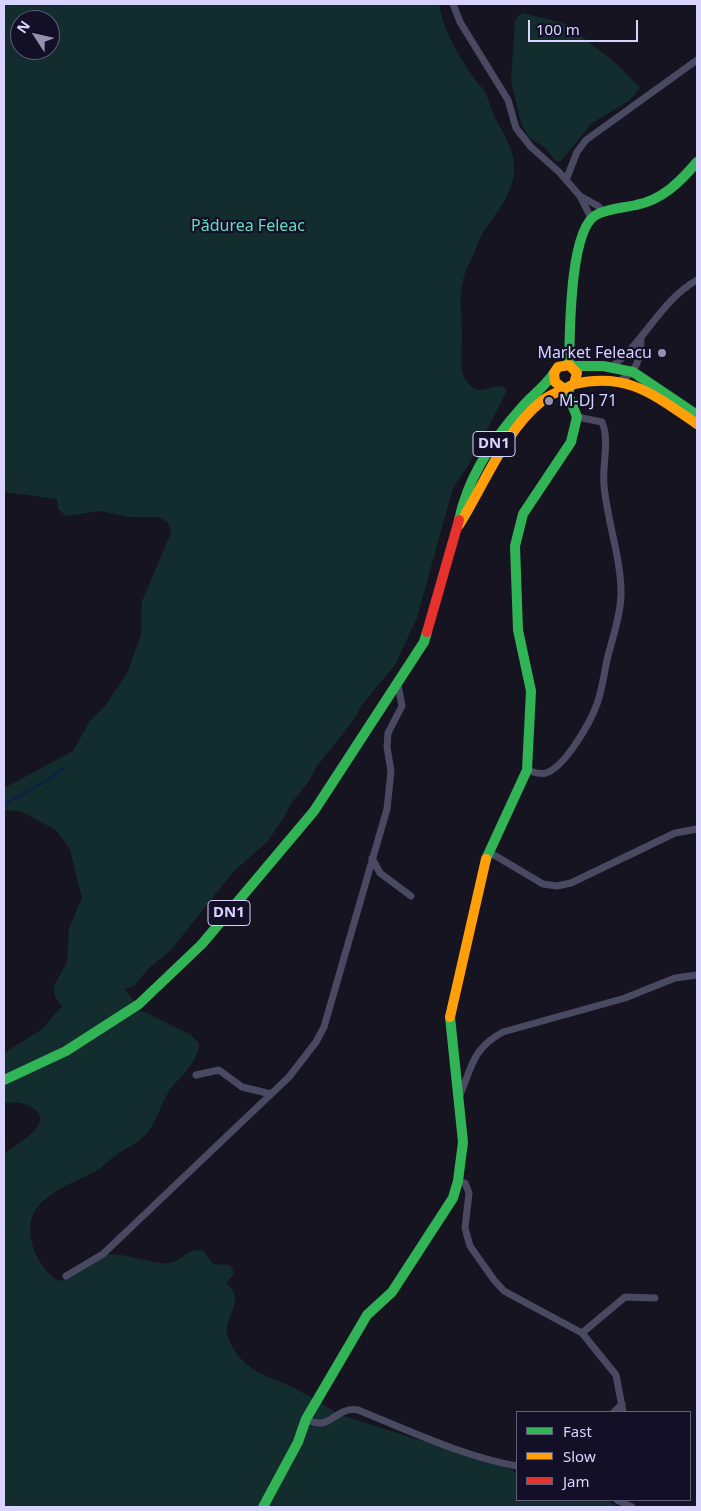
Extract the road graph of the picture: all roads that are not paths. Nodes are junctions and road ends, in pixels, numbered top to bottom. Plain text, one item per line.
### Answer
1 (453, 4) edge
2 (697, 60) edge
3 (697, 162) edge
4 (566, 180) junction
5 (580, 196) junction
6 (604, 212) junction
7 (591, 218) junction
8 (697, 280) edge
9 (641, 339) junction
10 (570, 365) junction
11 (611, 367) junction
12 (633, 372) junction
13 (554, 373) junction
14 (621, 380) junction
15 (569, 386) junction
16 (697, 415) edge
17 (577, 417) junction
18 (697, 424) edge
19 (457, 528) junction
20 (398, 685) junction
21 (528, 770) junction
22 (697, 829) edge
23 (488, 852) junction
24 (372, 858) junction
25 (412, 896) dead end
26 (697, 975) edge
27 (196, 1074) dead end
28 (4, 1080) edge
29 (271, 1094) junction
30 (458, 1100) junction
31 (458, 1182) junction
32 (66, 1276) dead end
33 (655, 1298) dead end
34 (582, 1333) junction
35 (622, 1404) junction
36 (615, 1411) edge
37 (623, 1411) edge
38 (306, 1419) junction
39 (516, 1466) edge
40 (619, 1501) edge
41 (263, 1507) edge
42 (632, 1507) edge

1 - 4 street
2 - 4 street
3 - 6 street
4 - 5 street
5 - 6 street
5 - 7 street
6 - 7 street
7 - 10 street
8 - 9 street
9 - 11 street
9 - 12 street
10 - 11 street
10 - 13 street, DN1
10 - 15 street
11 - 12 street
12 - 14 street
12 - 16 street
13 - 15 street
13 - 19 street, DN1
14 - 15 street, DN1
14 - 18 street, DN1
15 - 17 street
15 - 19 street, DN1
17 - 21 street
17 - 21 street
19 - 20 street, DN1
20 - 24 street
20 - 28 street, DN1
21 - 23 street
22 - 23 street
23 - 30 street
24 - 25 street
24 - 29 street
26 - 30 street
27 - 29 street
29 - 32 street
30 - 31 street
31 - 34 street
31 - 38 street
33 - 34 street
34 - 35 street
35 - 36 street
35 - 37 street
38 - 39 street
38 - 41 street
40 - 42 street

